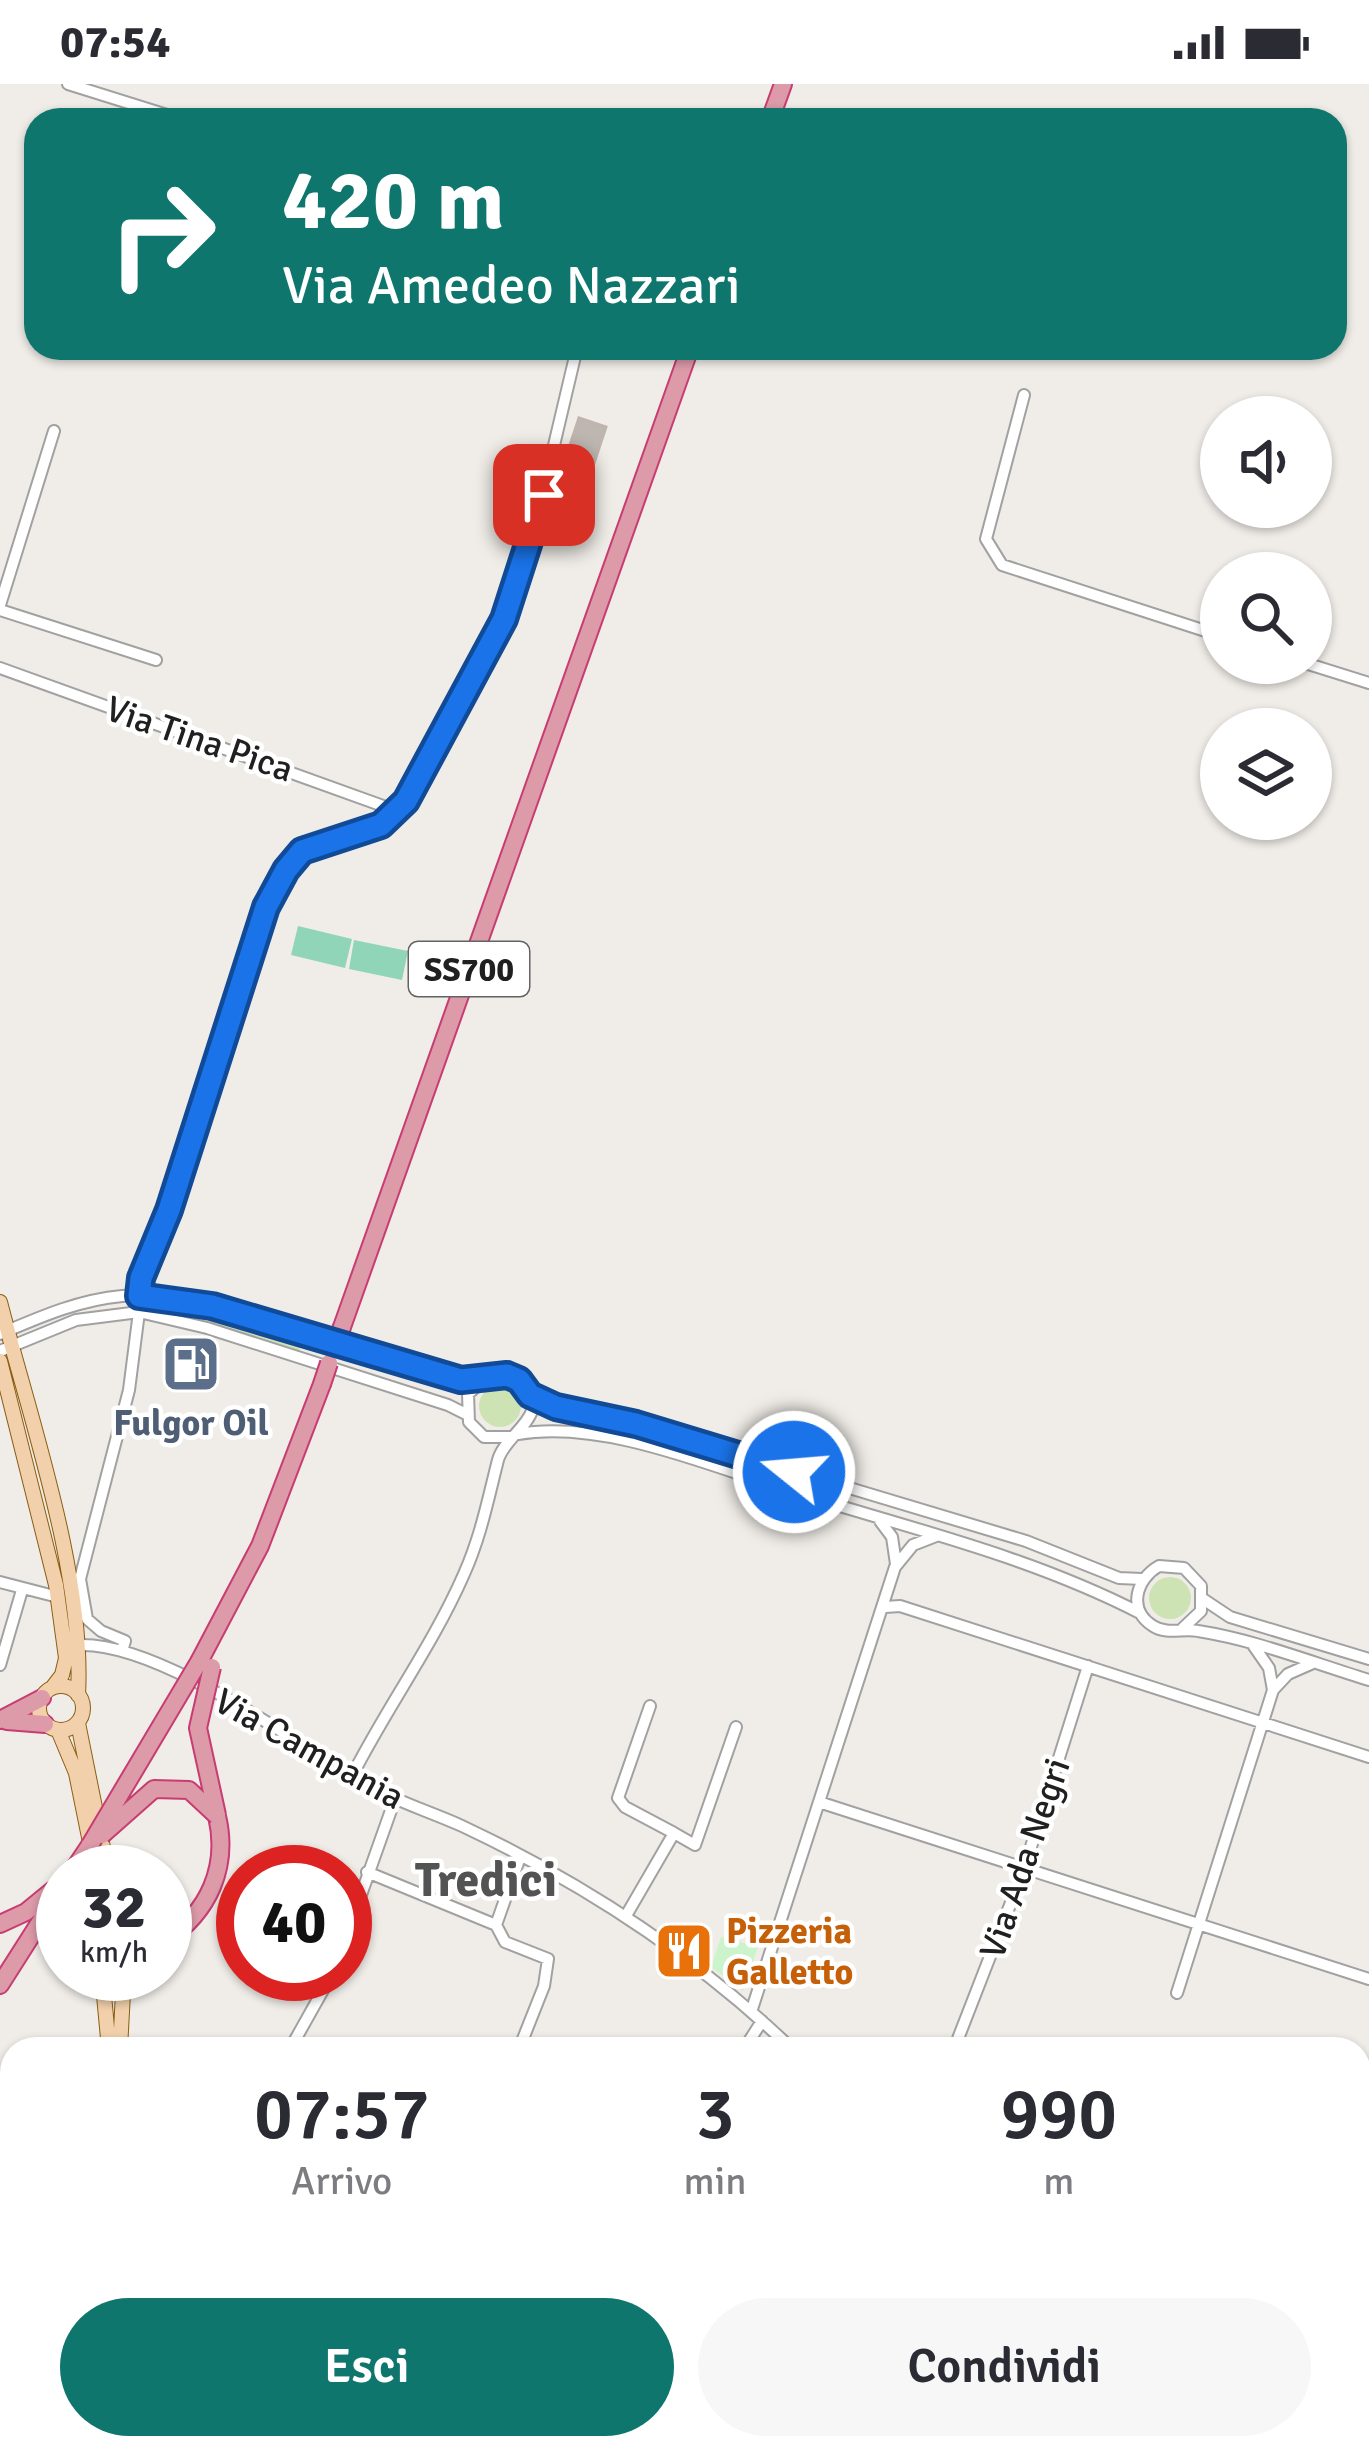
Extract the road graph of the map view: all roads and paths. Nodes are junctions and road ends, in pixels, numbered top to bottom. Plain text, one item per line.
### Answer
1 (68, 84) edge
2 (145, 108) edge
3 (574, 360) edge
4 (686, 360) edge
5 (1024, 395) dead end
6 (54, 431) dead end
7 (0, 607) edge
8 (1200, 629) edge
9 (156, 660) dead end
10 (0, 668) edge
11 (1332, 671) edge
12 (1369, 683) edge
13 (397, 811) junction
14 (139, 1296) junction
15 (0, 1302) edge
16 (140, 1312) junction
17 (5, 1340) edge
18 (0, 1360) edge
19 (482, 1378) junction
20 (530, 1395) junction
21 (467, 1415) junction
22 (515, 1436) junction
23 (484, 1437) junction
24 (497, 1464) junction
25 (874, 1517) junction
26 (938, 1536) junction
27 (88, 1556) junction
28 (65, 1559) junction
29 (896, 1567) junction
30 (1142, 1579) junction
31 (0, 1582) edge
32 (22, 1590) junction
33 (58, 1597) junction
34 (1203, 1599) junction
35 (885, 1607) junction
36 (1140, 1613) junction
37 (1183, 1628) junction
38 (1252, 1644) junction
39 (79, 1646) junction
40 (122, 1651) junction
41 (1369, 1660) edge
42 (206, 1663) junction
43 (1313, 1663) junction
44 (0, 1665) edge
45 (1088, 1666) junction
46 (1369, 1679) edge
47 (1273, 1690) junction
48 (47, 1693) junction
49 (78, 1695) junction
50 (650, 1706) dead end
51 (0, 1720) edge
52 (78, 1723) junction
53 (1262, 1723) junction
54 (51, 1727) junction
55 (736, 1727) dead end
56 (1369, 1757) edge
57 (352, 1776) junction
58 (394, 1799) junction
59 (822, 1803) junction
60 (217, 1816) junction
61 (674, 1833) junction
62 (90, 1845) joint
63 (91, 1845) edge
64 (103, 1845) edge
65 (520, 1857) junction
66 (372, 1858) edge
67 (1024, 1869) junction
68 (372, 1874) edge
69 (36, 1904) edge
70 (192, 1909) edge
71 (627, 1914) junction
72 (0, 1924) edge
73 (496, 1924) junction
74 (1198, 1924) junction
75 (36, 1927) edge
76 (1369, 1979) edge
77 (0, 1985) edge
78 (1177, 1993) dead end
79 (105, 2001) edge
80 (123, 2001) edge
81 (317, 2001) edge
82 (752, 2009) junction
83 (762, 2020) junction
84 (108, 2037) edge
85 (121, 2037) edge
86 (297, 2037) edge
87 (523, 2037) edge
88 (752, 2037) edge
89 (780, 2037) edge
90 (959, 2037) edge

1 - 2 street
3 - 13 street
4 - 42 highway, SS700, bridge
5 - 8 street
6 - 7 street
7 - 9 street
10 - 13 street, Via Tina Pica
11 - 12 street
13 - 14 street
14 - 17 street
14 - 19 street
15 - 17 main road
16 - 17 street
16 - 21 street
16 - 27 street
17 - 28 main road
18 - 33 main road
19 - 20 street
19 - 21 street
20 - 22 street
20 - 30 street
21 - 23 street
22 - 23 street
22 - 24 street
22 - 25 street
23 - 24 street
24 - 57 street
25 - 26 street
25 - 29 street
26 - 29 street
26 - 36 street
27 - 28 street
27 - 40 street, Via Campania
28 - 39 main road
29 - 35 street
30 - 34 street
30 - 36 street
31 - 32 street
32 - 33 street
32 - 44 street
33 - 48 main road
34 - 37 street
34 - 41 street
35 - 45 street
35 - 59 street
36 - 37 street
37 - 38 street
38 - 43 street
38 - 47 street
39 - 40 street, Via Campania
39 - 49 main road
40 - 57 street, Via Campania
42 - 60 highway, bridge
42 - 62 highway, bridge
43 - 46 street
43 - 47 street
45 - 53 street
45 - 67 street, Via Ada Negri
47 - 53 street
48 - 49 main road
48 - 51 highway
48 - 54 main road
49 - 52 main road
50 - 61 street
51 - 54 highway
52 - 54 main road
52 - 64 main road
53 - 56 street
53 - 74 street
54 - 63 main road
55 - 61 street
57 - 58 street, Via Campania
58 - 65 street, Via Campania
58 - 66 street
59 - 67 street
59 - 82 street
60 - 62 highway, bridge
60 - 70 highway
61 - 71 street
65 - 71 street, Via Campania
65 - 73 street
67 - 74 street
67 - 90 street, Via Ada Negri
68 - 73 street
69 - 72 highway
71 - 82 street, Via Campania
73 - 87 street
74 - 76 street
74 - 78 street
75 - 77 highway
79 - 84 main road
80 - 85 main road
81 - 86 street
82 - 83 street, Via Campania
83 - 88 street
83 - 89 street, Via Campania

